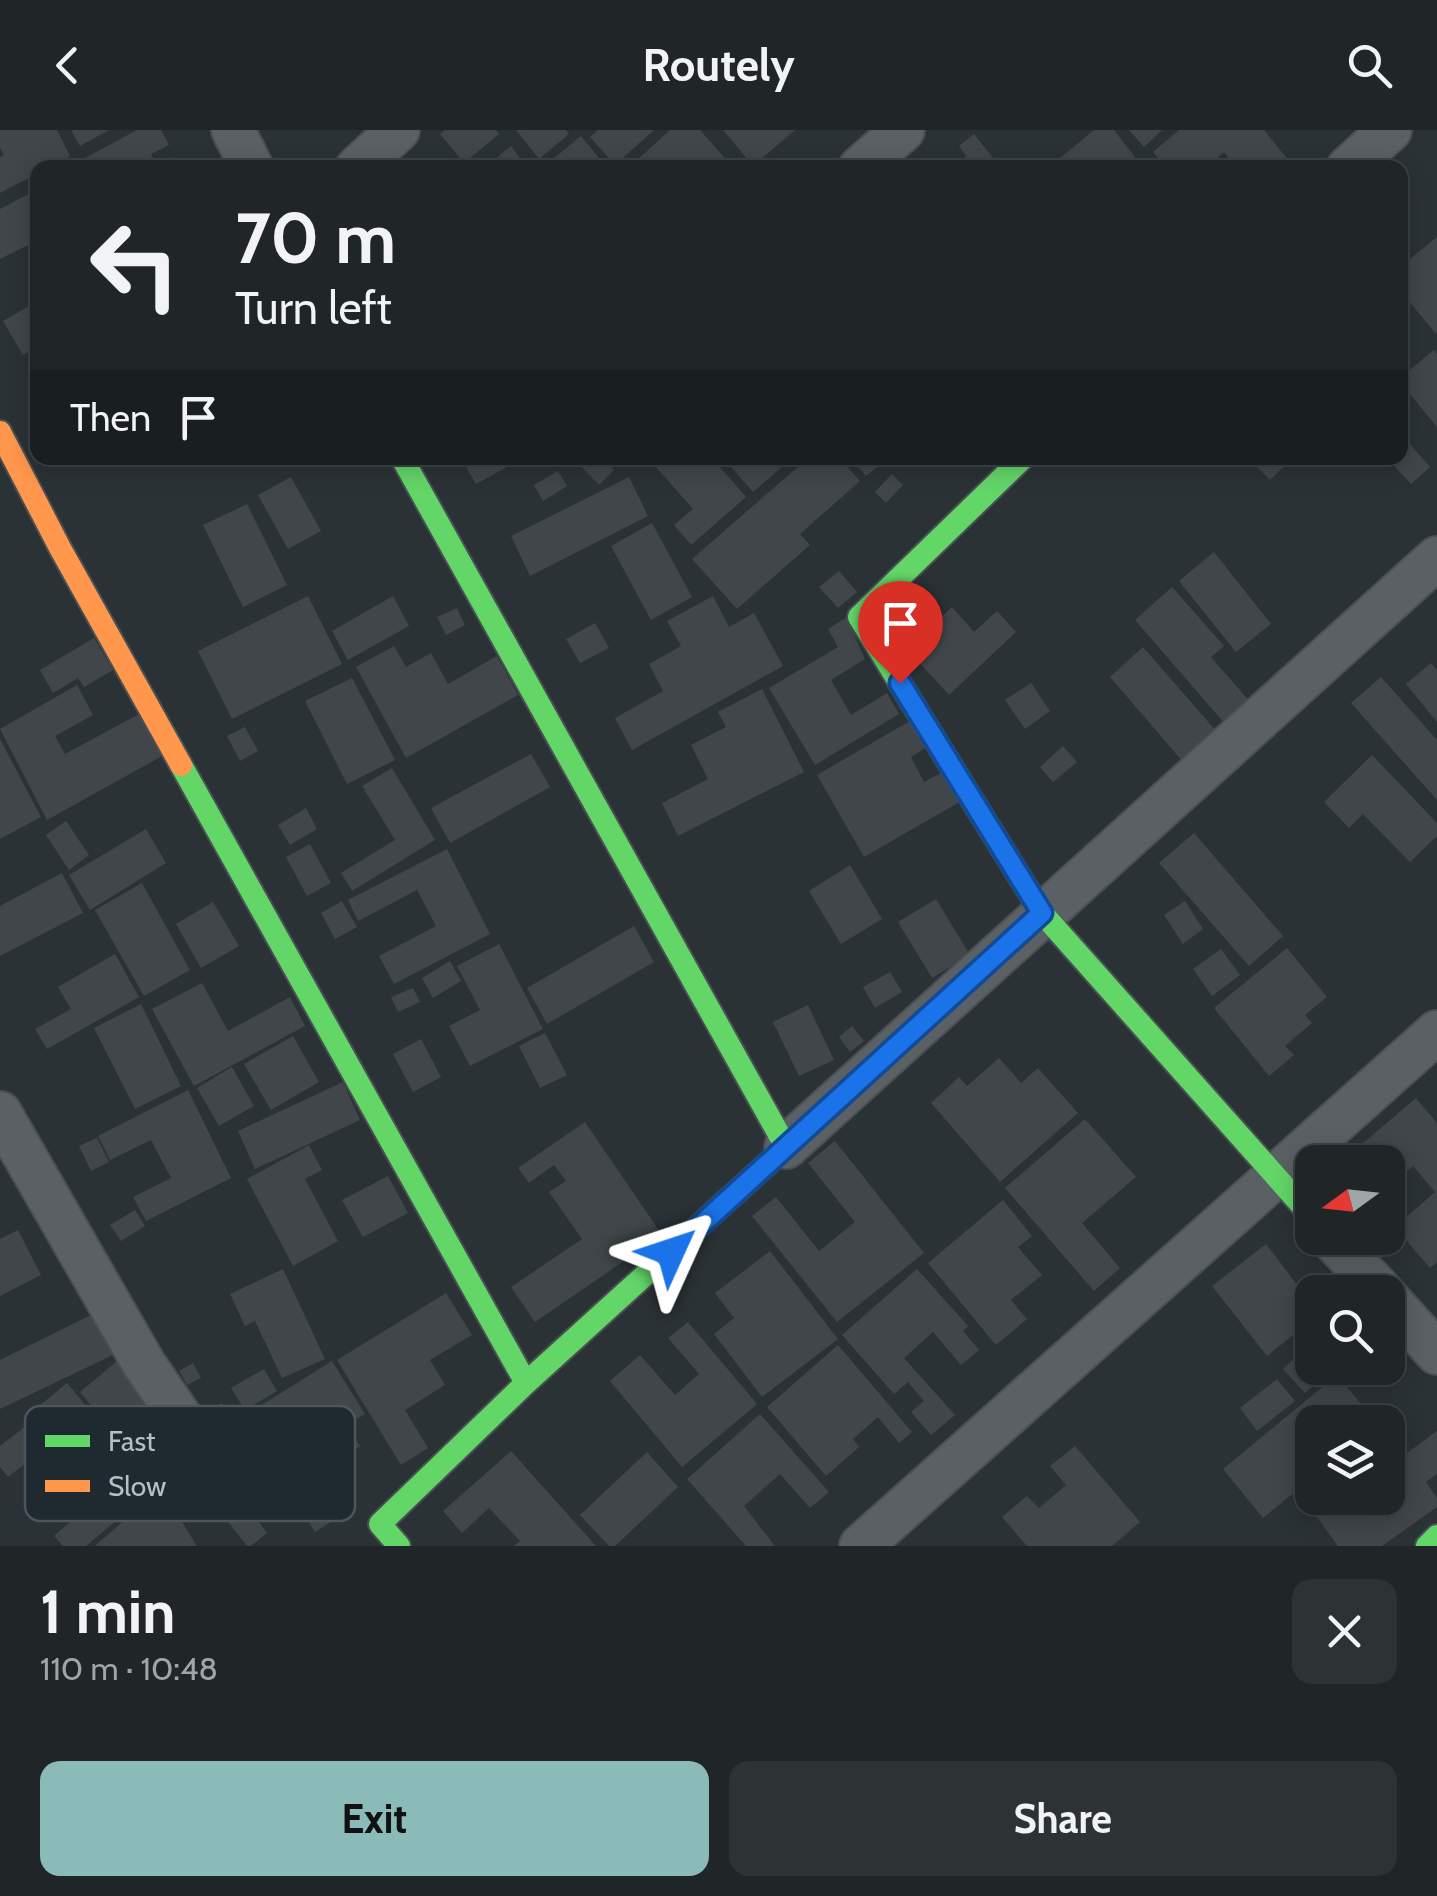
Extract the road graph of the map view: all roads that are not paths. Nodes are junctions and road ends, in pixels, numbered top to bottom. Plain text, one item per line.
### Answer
1 (232, 130) edge
2 (398, 130) edge
3 (903, 130) edge
4 (1390, 130) edge
5 (248, 160) edge
6 (366, 160) edge
7 (869, 160) edge
8 (1357, 160) edge
9 (12, 446) edge
10 (406, 465) edge
11 (1016, 465) edge
12 (1437, 558) edge
13 (1042, 913) junction
14 (1437, 1032) edge
15 (0, 1113) edge
16 (786, 1147) junction
17 (1275, 1176) junction
18 (1295, 1198) edge
19 (1347, 1255) edge
20 (1366, 1275) edge
21 (1405, 1318) edge
22 (1437, 1353) edge
23 (526, 1383) junction
24 (173, 1406) edge
25 (1437, 1536) edge
26 (380, 1539) edge
27 (862, 1546) edge
28 (1427, 1546) edge

1 - 5 street
2 - 6 street
3 - 7 street
4 - 8 street
9 - 23 street
10 - 16 street
11 - 13 street
12 - 13 street
13 - 16 street
13 - 17 street
14 - 17 street
15 - 24 street
16 - 23 street
17 - 18 street
17 - 27 street
19 - 20 street
21 - 22 street
23 - 26 street
25 - 28 street

